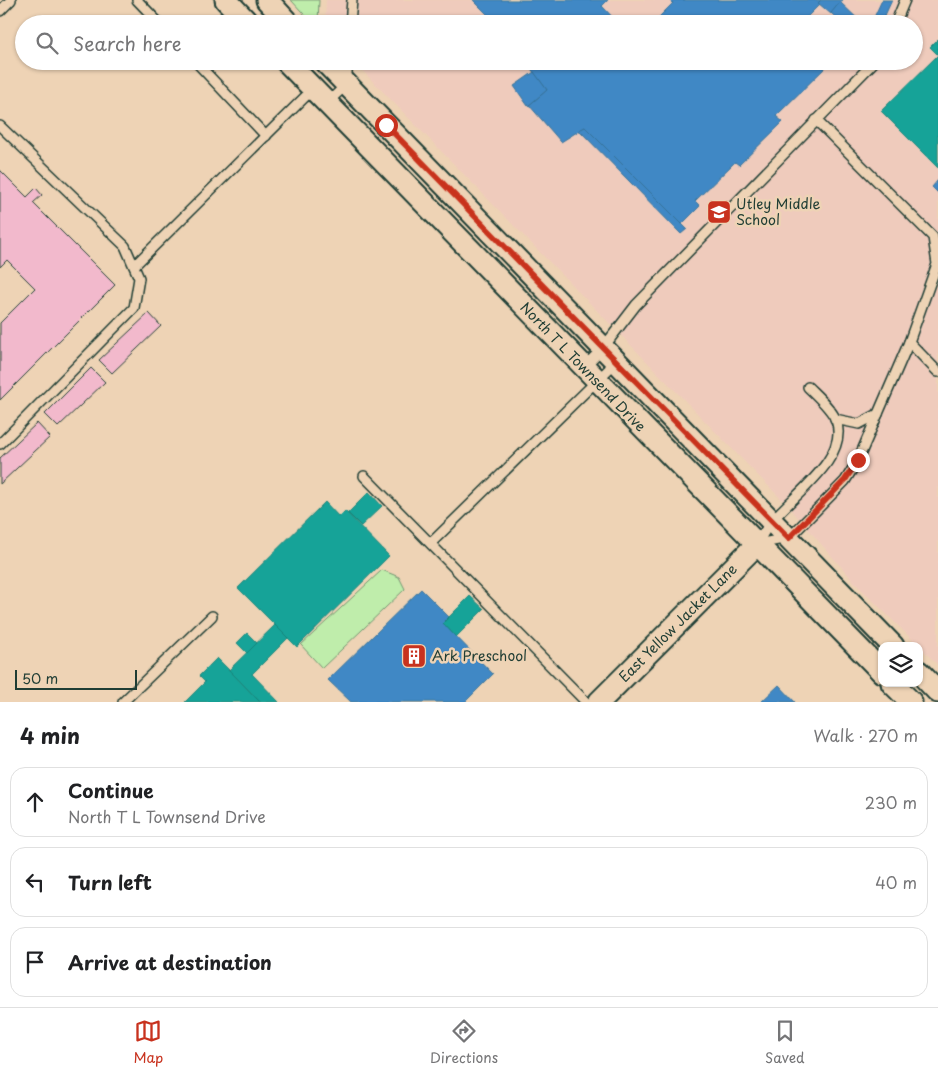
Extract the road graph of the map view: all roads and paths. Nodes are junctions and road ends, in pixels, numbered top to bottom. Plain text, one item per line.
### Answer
1 (11, 0) edge
2 (137, 0) edge
3 (226, 0) edge
4 (267, 0) edge
5 (352, 0) edge
6 (905, 0) edge
7 (0, 11) edge
8 (151, 15) edge
9 (240, 15) edge
10 (281, 15) edge
11 (351, 15) edge
12 (899, 15) edge
13 (204, 70) edge
14 (295, 70) edge
15 (332, 70) edge
16 (347, 70) edge
17 (867, 70) edge
18 (346, 85) junction
19 (320, 96) junction
20 (816, 120) junction
21 (0, 126) edge
22 (266, 136) junction
23 (134, 266) junction
24 (909, 342) junction
25 (609, 355) junction
26 (938, 372) edge
27 (590, 374) junction
28 (808, 388) dead end
29 (878, 414) junction
30 (835, 419) junction
31 (0, 444) edge
32 (364, 476) dead end
33 (772, 521) junction
34 (789, 538) junction
35 (431, 543) junction
36 (757, 544) junction
37 (212, 616) dead end
38 (890, 642) edge
39 (878, 668) edge
40 (923, 676) edge
41 (896, 687) edge
42 (938, 692) edge
43 (123, 702) edge
44 (586, 702) edge
45 (599, 702) edge
46 (910, 702) edge

1 - 7 lane
2 - 8 lane
3 - 9 street
4 - 10 street
5 - 11 lane
6 - 12 lane
13 - 22 lane
14 - 19 street, North T L Townsend Drive
15 - 18 street, North T L Townsend Drive
16 - 18 lane
17 - 20 lane
18 - 19 lane
18 - 25 street, North T L Townsend Drive
19 - 22 lane
19 - 27 street, North T L Townsend Drive
20 - 24 lane
20 - 25 lane
21 - 23 lane
22 - 23 lane
23 - 31 lane
24 - 26 lane
24 - 29 lane
25 - 27 lane
25 - 27 lane
25 - 33 street, North T L Townsend Drive
27 - 35 lane
27 - 36 street, North T L Townsend Drive
28 - 30 lane
29 - 30 lane
29 - 34 lane
30 - 33 lane
32 - 35 lane
33 - 34 street, North T L Townsend Drive
33 - 36 lane
34 - 36 lane
34 - 38 street, North T L Townsend Drive
35 - 44 lane
36 - 39 street, North T L Townsend Drive
36 - 45 street, East Yellow Jacket Lane
37 - 43 lane
40 - 42 street
41 - 46 street

